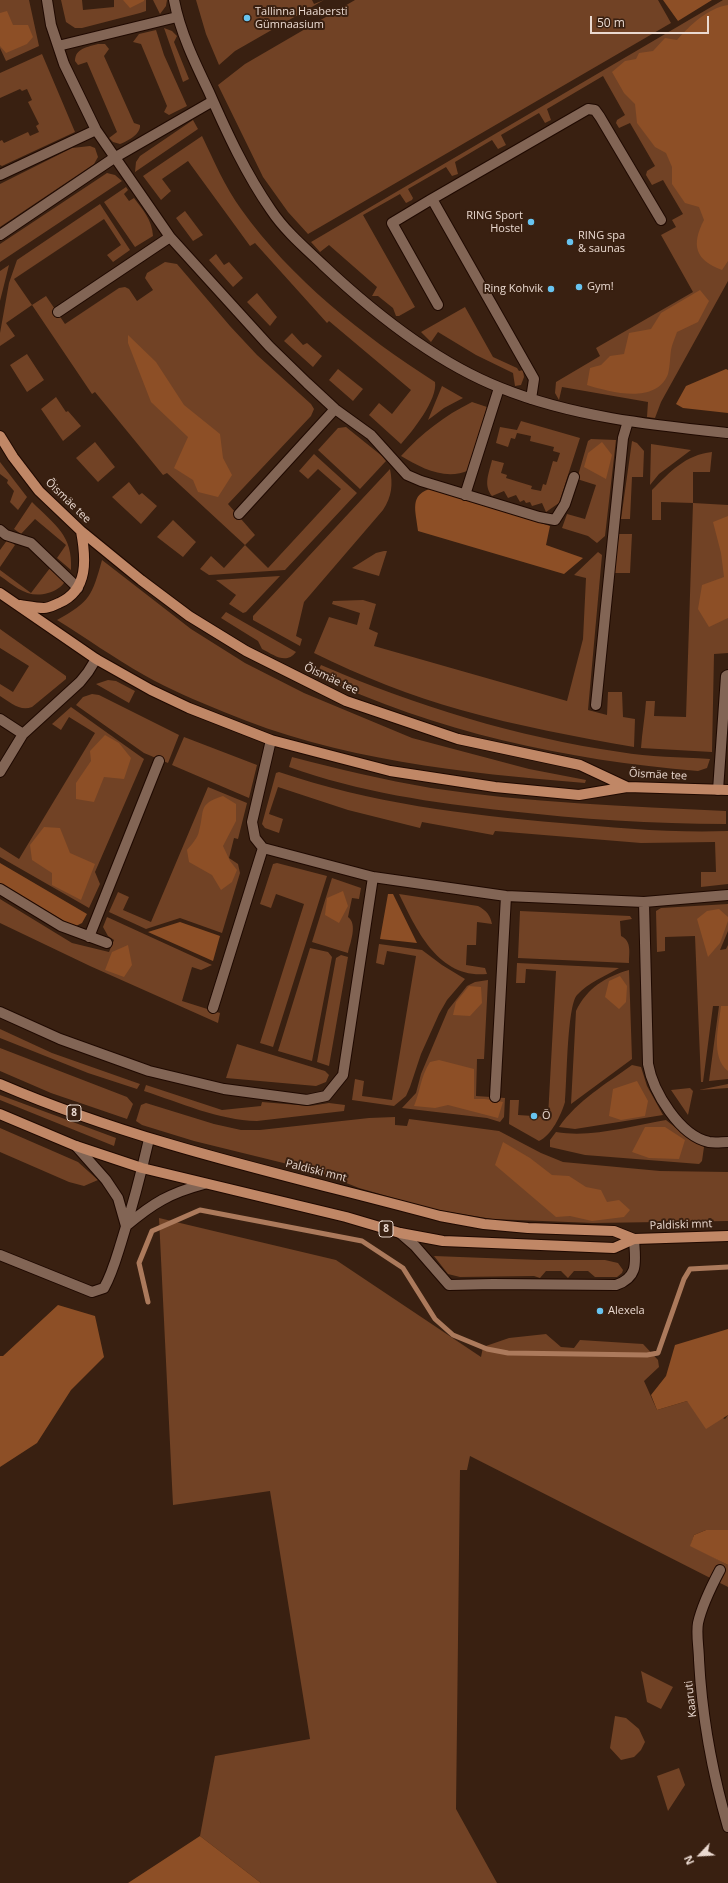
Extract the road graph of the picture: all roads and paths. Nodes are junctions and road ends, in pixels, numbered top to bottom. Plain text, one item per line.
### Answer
1 (47, 0) edge
2 (174, 0) edge
3 (178, 17) junction
4 (58, 46) junction
5 (212, 101) junction
6 (96, 130) junction
7 (114, 158) junction
8 (0, 175) edge
9 (432, 199) junction
10 (661, 220) dead end
11 (0, 236) edge
12 (170, 236) junction
13 (438, 305) dead end
14 (58, 312) dead end
15 (499, 388) junction
16 (531, 400) junction
17 (335, 409) junction
18 (628, 421) junction
19 (728, 433) edge
20 (0, 436) edge
21 (574, 477) dead end
22 (465, 495) junction
23 (239, 514) dead end
24 (0, 530) edge
25 (81, 531) junction
26 (78, 588) junction
27 (0, 593) edge
28 (16, 604) junction
29 (96, 659) junction
30 (728, 675) edge
31 (596, 705) dead end
32 (0, 719) edge
33 (22, 734) junction
34 (271, 740) junction
35 (159, 761) dead end
36 (0, 772) edge
37 (627, 787) junction
38 (723, 790) edge
39 (263, 848) junction
40 (373, 877) junction
41 (0, 889) edge
42 (728, 895) edge
43 (506, 896) junction
44 (644, 902) junction
45 (89, 937) junction
46 (107, 943) dead end
47 (213, 1008) dead end
48 (0, 1012) edge
49 (0, 1084) edge
50 (495, 1097) dead end
51 (0, 1114) edge
52 (149, 1139) junction
53 (728, 1142) edge
54 (76, 1146) junction
55 (142, 1168) junction
56 (204, 1184) junction
57 (126, 1226) junction
58 (400, 1233) junction
59 (728, 1236) edge
60 (634, 1239) junction
61 (0, 1254) edge
62 (720, 1570) dead end
63 (728, 1827) edge

1 - 4 street
2 - 3 street
3 - 4 street
3 - 5 street
4 - 6 street
5 - 7 street
5 - 15 street
6 - 7 street
6 - 8 street
7 - 11 street
7 - 12 street
9 - 10 street
9 - 13 street
9 - 16 street
12 - 14 street
12 - 17 street
15 - 16 street
15 - 22 street
16 - 18 street
17 - 22 street
17 - 23 street
18 - 19 street
18 - 31 street
20 - 25 main road, Õismäe tee
21 - 22 street
24 - 26 street
25 - 26 main road
25 - 37 main road, Õismäe tee
26 - 28 main road
27 - 28 main road
28 - 29 main road
29 - 33 street
29 - 34 main road
30 - 38 street
32 - 33 street
33 - 36 street
34 - 37 main road
34 - 39 street
35 - 45 street
37 - 38 main road, Õismäe tee
39 - 40 street
39 - 47 street
40 - 43 street
40 - 48 street
41 - 45 street
42 - 44 street
43 - 44 street
43 - 50 street
44 - 53 street
45 - 46 street
49 - 52 main road, Paldiski mnt / 8
51 - 54 main road, Paldiski mnt / 8
52 - 55 street
52 - 60 main road, Paldiski mnt / 8
54 - 55 main road, Paldiski mnt / 8
54 - 57 street
55 - 56 main road, Paldiski mnt / 8
55 - 57 street
56 - 57 street
56 - 58 main road, Paldiski mnt / 8
57 - 61 street
58 - 60 main road, Paldiski mnt / 8
58 - 60 street
59 - 60 main road, Paldiski mnt / 8
62 - 63 street, Kaaruti

